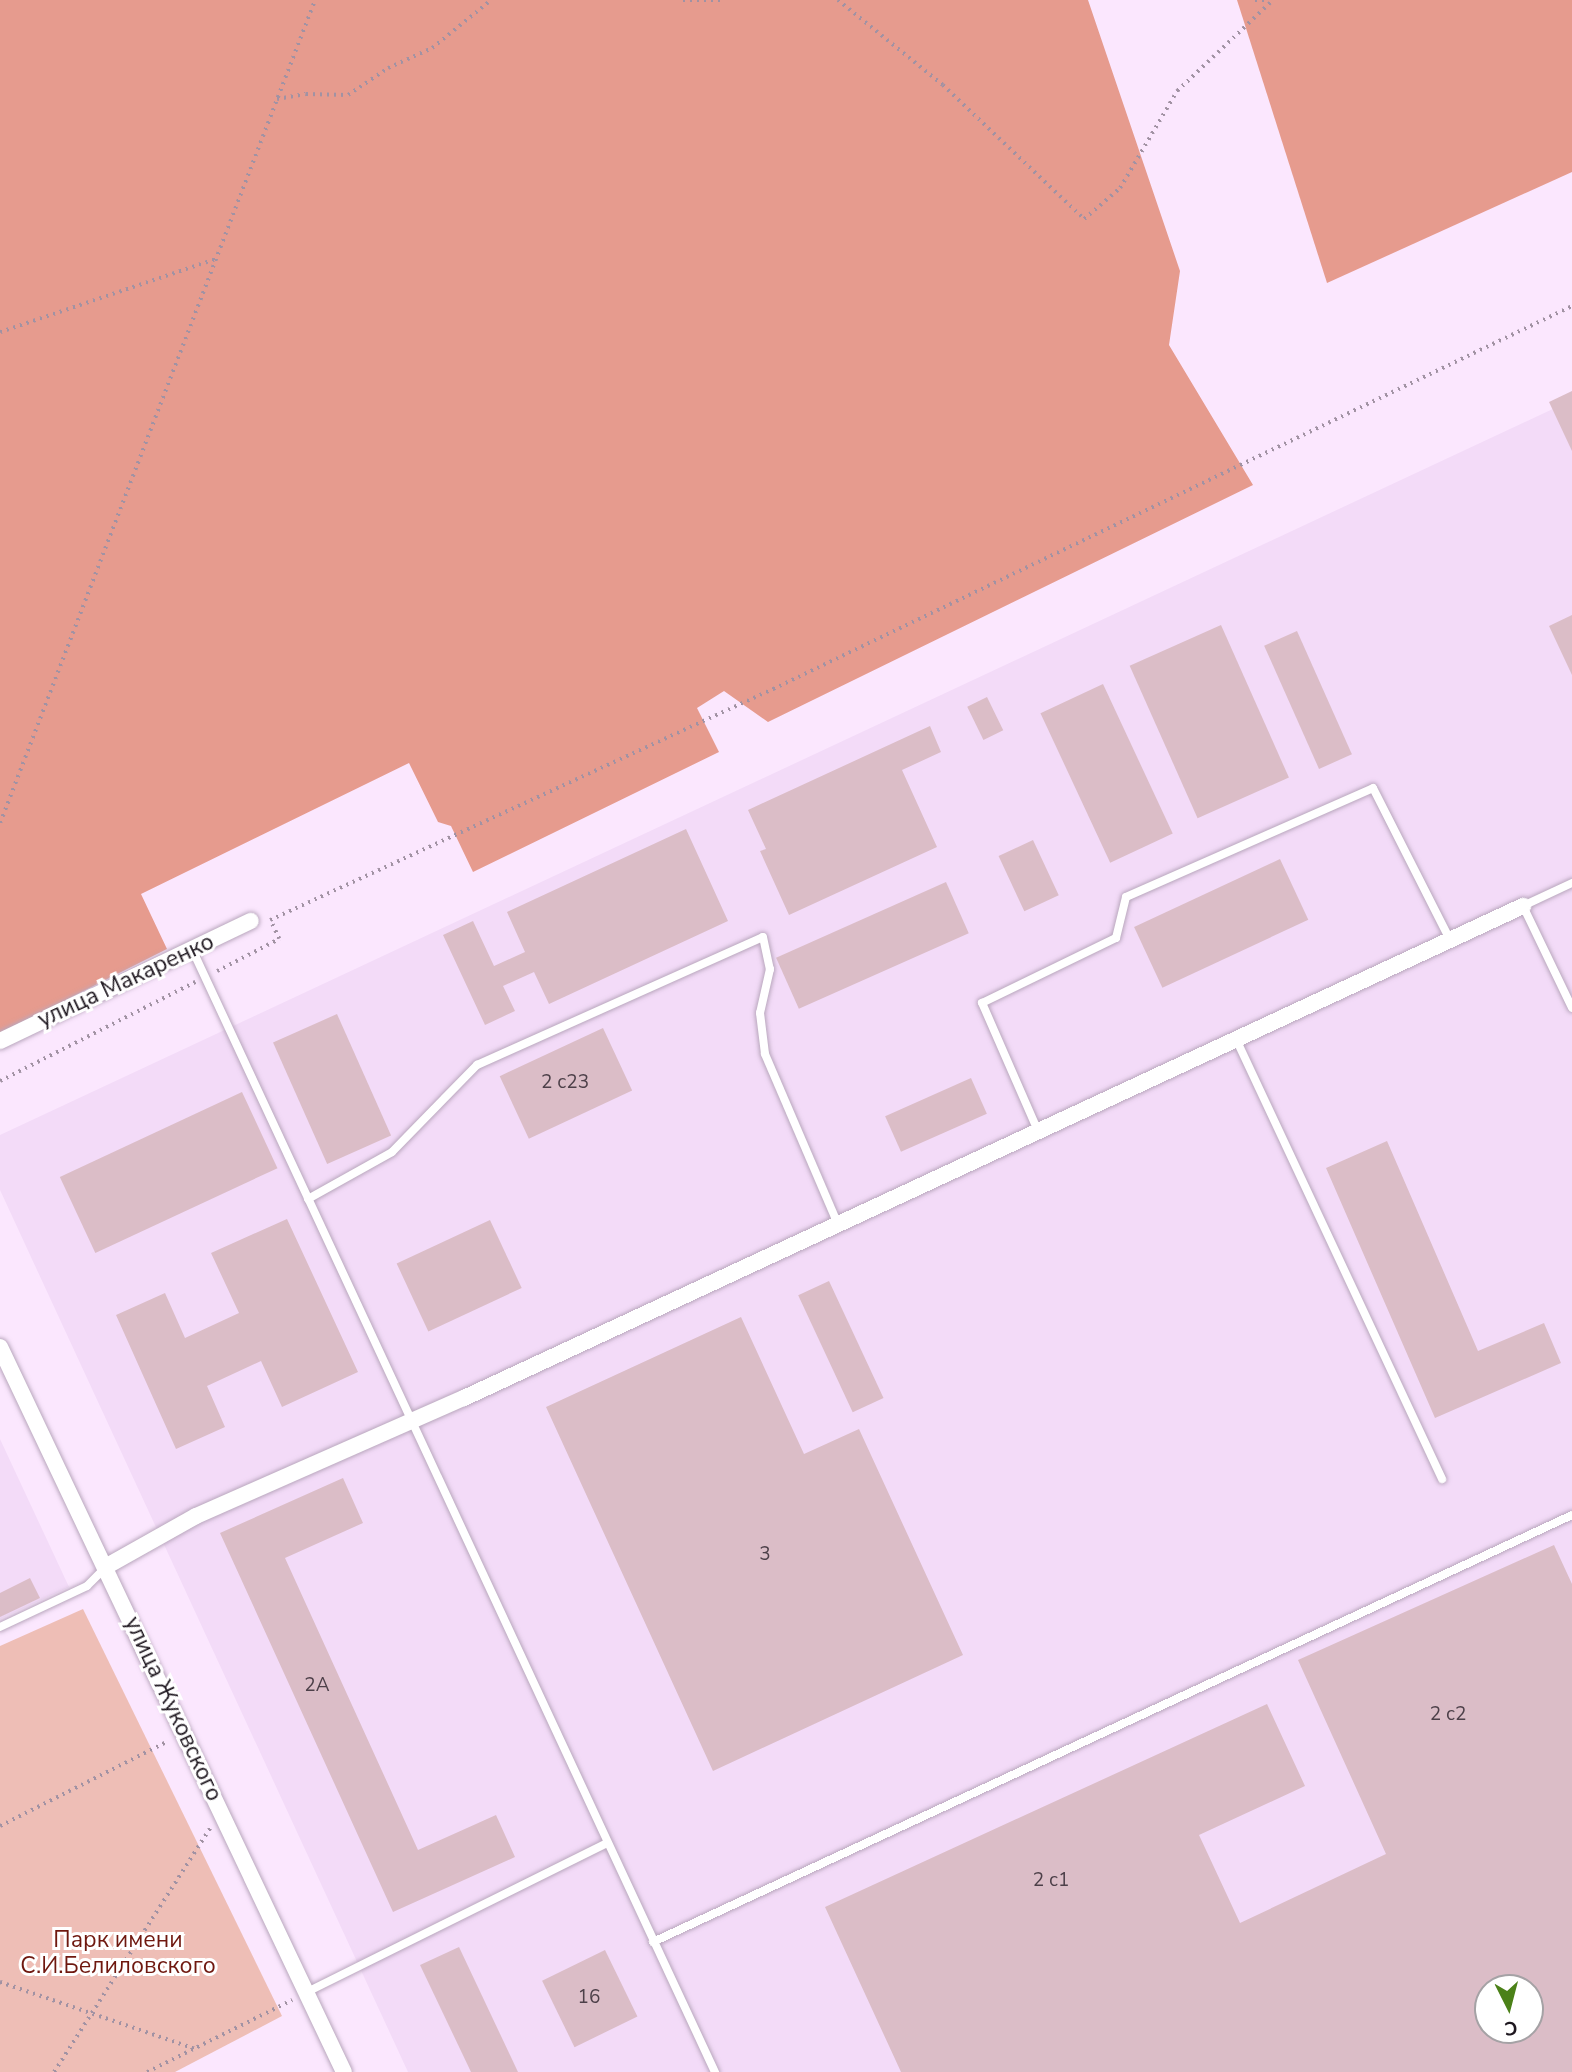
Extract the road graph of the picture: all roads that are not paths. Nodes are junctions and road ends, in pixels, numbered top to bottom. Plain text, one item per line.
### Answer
1 (1572, 883) edge
2 (1523, 906) junction
3 (251, 921) dead end
4 (1450, 940) junction
5 (191, 949) junction
6 (1572, 1009) edge
7 (1236, 1040) junction
8 (0, 1041) edge
9 (1038, 1132) junction
10 (308, 1199) junction
11 (838, 1224) junction
12 (0, 1347) edge
13 (409, 1423) junction
14 (1442, 1479) dead end
15 (1572, 1515) edge
16 (107, 1566) junction
17 (0, 1626) edge
18 (607, 1843) junction
19 (653, 1942) junction
20 (305, 1993) junction
21 (344, 2072) edge
22 (715, 2072) edge

1 - 2 lane
2 - 4 street
2 - 6 lane
3 - 5 street, улица Макаренко
4 - 7 street
4 - 9 lane
5 - 8 street, улица Макаренко
5 - 10 lane
7 - 9 street
7 - 14 lane
9 - 11 street
10 - 11 lane
10 - 13 lane
11 - 13 street
12 - 16 street, улица Жуковского
13 - 16 street
13 - 18 lane
15 - 19 lane
16 - 17 lane
16 - 20 street, улица Жуковского
18 - 19 lane
18 - 20 lane
19 - 22 lane
20 - 21 street, улица Жуковского

